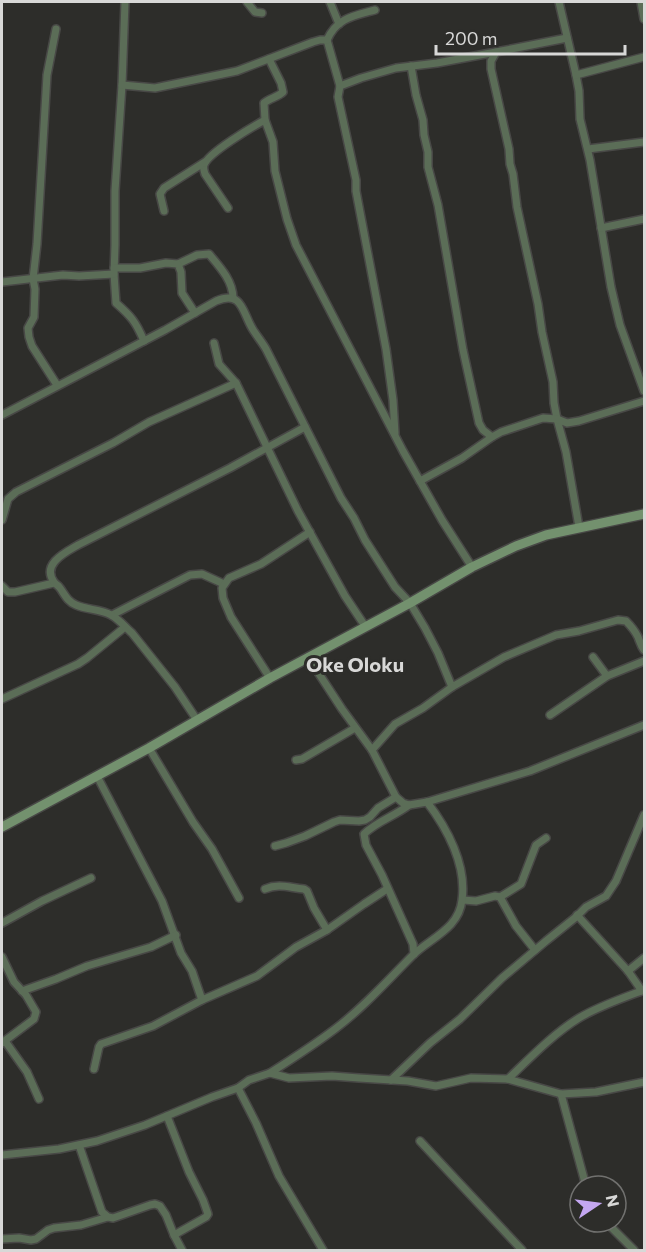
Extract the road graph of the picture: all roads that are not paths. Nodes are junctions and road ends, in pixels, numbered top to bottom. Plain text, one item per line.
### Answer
1 (125, 2) edge
2 (247, 2) edge
3 (330, 2) edge
4 (559, 2) edge
5 (641, 2) edge
6 (375, 10) dead end
7 (262, 13) dead end
8 (645, 19) edge
9 (339, 24) junction
10 (56, 29) dead end
11 (567, 38) junction
12 (327, 40) junction
13 (496, 52) junction
14 (645, 57) edge
15 (269, 59) junction
16 (411, 66) junction
17 (576, 75) junction
18 (122, 85) junction
19 (340, 86) junction
20 (265, 120) junction
21 (645, 142) edge
22 (588, 149) junction
23 (205, 162) junction
24 (228, 208) dead end
25 (164, 212) dead end
26 (645, 219) edge
27 (601, 228) junction
28 (178, 264) junction
29 (114, 271) junction
30 (33, 279) junction
31 (2, 282) edge
32 (233, 298) junction
33 (195, 313) junction
34 (144, 341) junction
35 (214, 343) dead end
36 (236, 383) junction
37 (57, 386) junction
38 (645, 391) edge
39 (645, 401) edge
40 (2, 415) edge
41 (557, 419) junction
42 (305, 428) junction
43 (394, 435) junction
44 (492, 437) junction
45 (268, 447) junction
46 (420, 481) junction
47 (645, 513) edge
48 (2, 520) edge
49 (579, 527) junction
50 (310, 532) junction
51 (472, 567) junction
52 (54, 584) junction
53 (224, 584) junction
54 (2, 586) edge
55 (410, 603) junction
56 (112, 615) junction
57 (365, 626) junction
58 (125, 627) junction
59 (645, 650) edge
60 (308, 657) junction
61 (593, 657) dead end
62 (645, 661) edge
63 (607, 676) junction
64 (270, 678) junction
65 (452, 687) junction
66 (2, 699) edge
67 (550, 715) dead end
68 (197, 720) junction
69 (645, 725) edge
70 (355, 728) junction
71 (149, 748) junction
72 (372, 750) junction
73 (296, 760) dead end
74 (97, 776) junction
75 (396, 797) junction
76 (427, 802) junction
77 (410, 805) junction
78 (645, 815) edge
79 (3, 824) edge
80 (546, 838) dead end
81 (275, 846) dead end
82 (91, 878) dead end
83 (265, 889) dead end
84 (387, 890) junction
85 (500, 897) junction
86 (238, 898) dead end
87 (462, 900) junction
88 (577, 915) junction
89 (2, 923) edge
90 (327, 930) junction
91 (176, 935) junction
92 (535, 950) junction
93 (414, 954) junction
94 (2, 957) edge
95 (645, 958) edge
96 (628, 971) junction
97 (643, 990) edge
98 (22, 991) junction
99 (202, 1000) junction
100 (3, 1042) edge
101 (94, 1069) dead end
102 (270, 1073) junction
103 (507, 1079) junction
104 (391, 1080) junction
105 (645, 1082) edge
106 (238, 1088) junction
107 (561, 1094) junction
108 (39, 1100) dead end
109 (167, 1116) junction
110 (420, 1141) dead end
111 (79, 1145) junction
112 (2, 1155) edge
113 (583, 1174) edge
114 (108, 1217) junction
115 (618, 1234) edge
116 (174, 1235) junction
117 (2, 1239) edge
118 (182, 1251) edge
119 (323, 1251) edge
120 (522, 1251) edge
121 (634, 1251) edge

1 - 18 street
2 - 7 street
3 - 9 street
4 - 11 street
5 - 8 street
6 - 9 street
9 - 12 street
10 - 30 street
11 - 13 street
11 - 17 street
12 - 15 street
12 - 19 street
13 - 16 street
13 - 41 street
14 - 17 street
15 - 18 street
15 - 20 street
16 - 19 street
16 - 44 street
17 - 22 street
18 - 29 street
19 - 43 street
20 - 23 street
20 - 43 street
21 - 22 street
22 - 27 street
23 - 24 street
23 - 25 street
26 - 27 street
27 - 38 street
28 - 29 street
28 - 32 street
28 - 33 street
29 - 30 street
29 - 34 street
30 - 31 street
30 - 37 street
32 - 33 street
32 - 42 street
33 - 34 street
34 - 37 street
35 - 36 street
36 - 45 street
36 - 48 street
37 - 40 street
39 - 41 street
41 - 44 street
41 - 49 street
42 - 45 street
42 - 55 street
43 - 46 street
44 - 46 street
45 - 50 street
45 - 52 street
46 - 51 street
47 - 49 street
49 - 51 street
50 - 53 street
50 - 57 street
51 - 55 street
52 - 54 street
52 - 56 street
53 - 56 street
53 - 64 street
55 - 57 street
55 - 65 street
56 - 58 street
57 - 60 street
58 - 66 street
58 - 68 street
59 - 65 street
60 - 64 street
60 - 70 street
61 - 63 street
62 - 63 street
63 - 67 street
64 - 68 street
65 - 72 street
68 - 71 street
69 - 76 street
70 - 72 street
70 - 73 street
71 - 74 street
71 - 86 street
72 - 75 street
74 - 79 street
74 - 91 street
75 - 77 street
75 - 81 street
76 - 77 street
76 - 87 street
77 - 84 street
78 - 88 street
80 - 85 street
82 - 89 street
83 - 90 street
84 - 90 street
84 - 93 street
85 - 87 street
85 - 92 street
87 - 93 street
88 - 92 street
88 - 96 street
90 - 99 street
91 - 98 street
91 - 99 street
92 - 104 street
93 - 102 street
94 - 98 street
95 - 96 street
96 - 97 street
97 - 103 street
98 - 100 street
99 - 101 street
100 - 108 street
102 - 104 street
102 - 106 street
103 - 104 street
103 - 107 street
105 - 107 street
106 - 109 street
106 - 119 street
107 - 113 street
109 - 111 street
109 - 116 street
110 - 120 street
111 - 112 street
111 - 114 street
114 - 116 street
114 - 117 street
115 - 121 street
116 - 118 street

